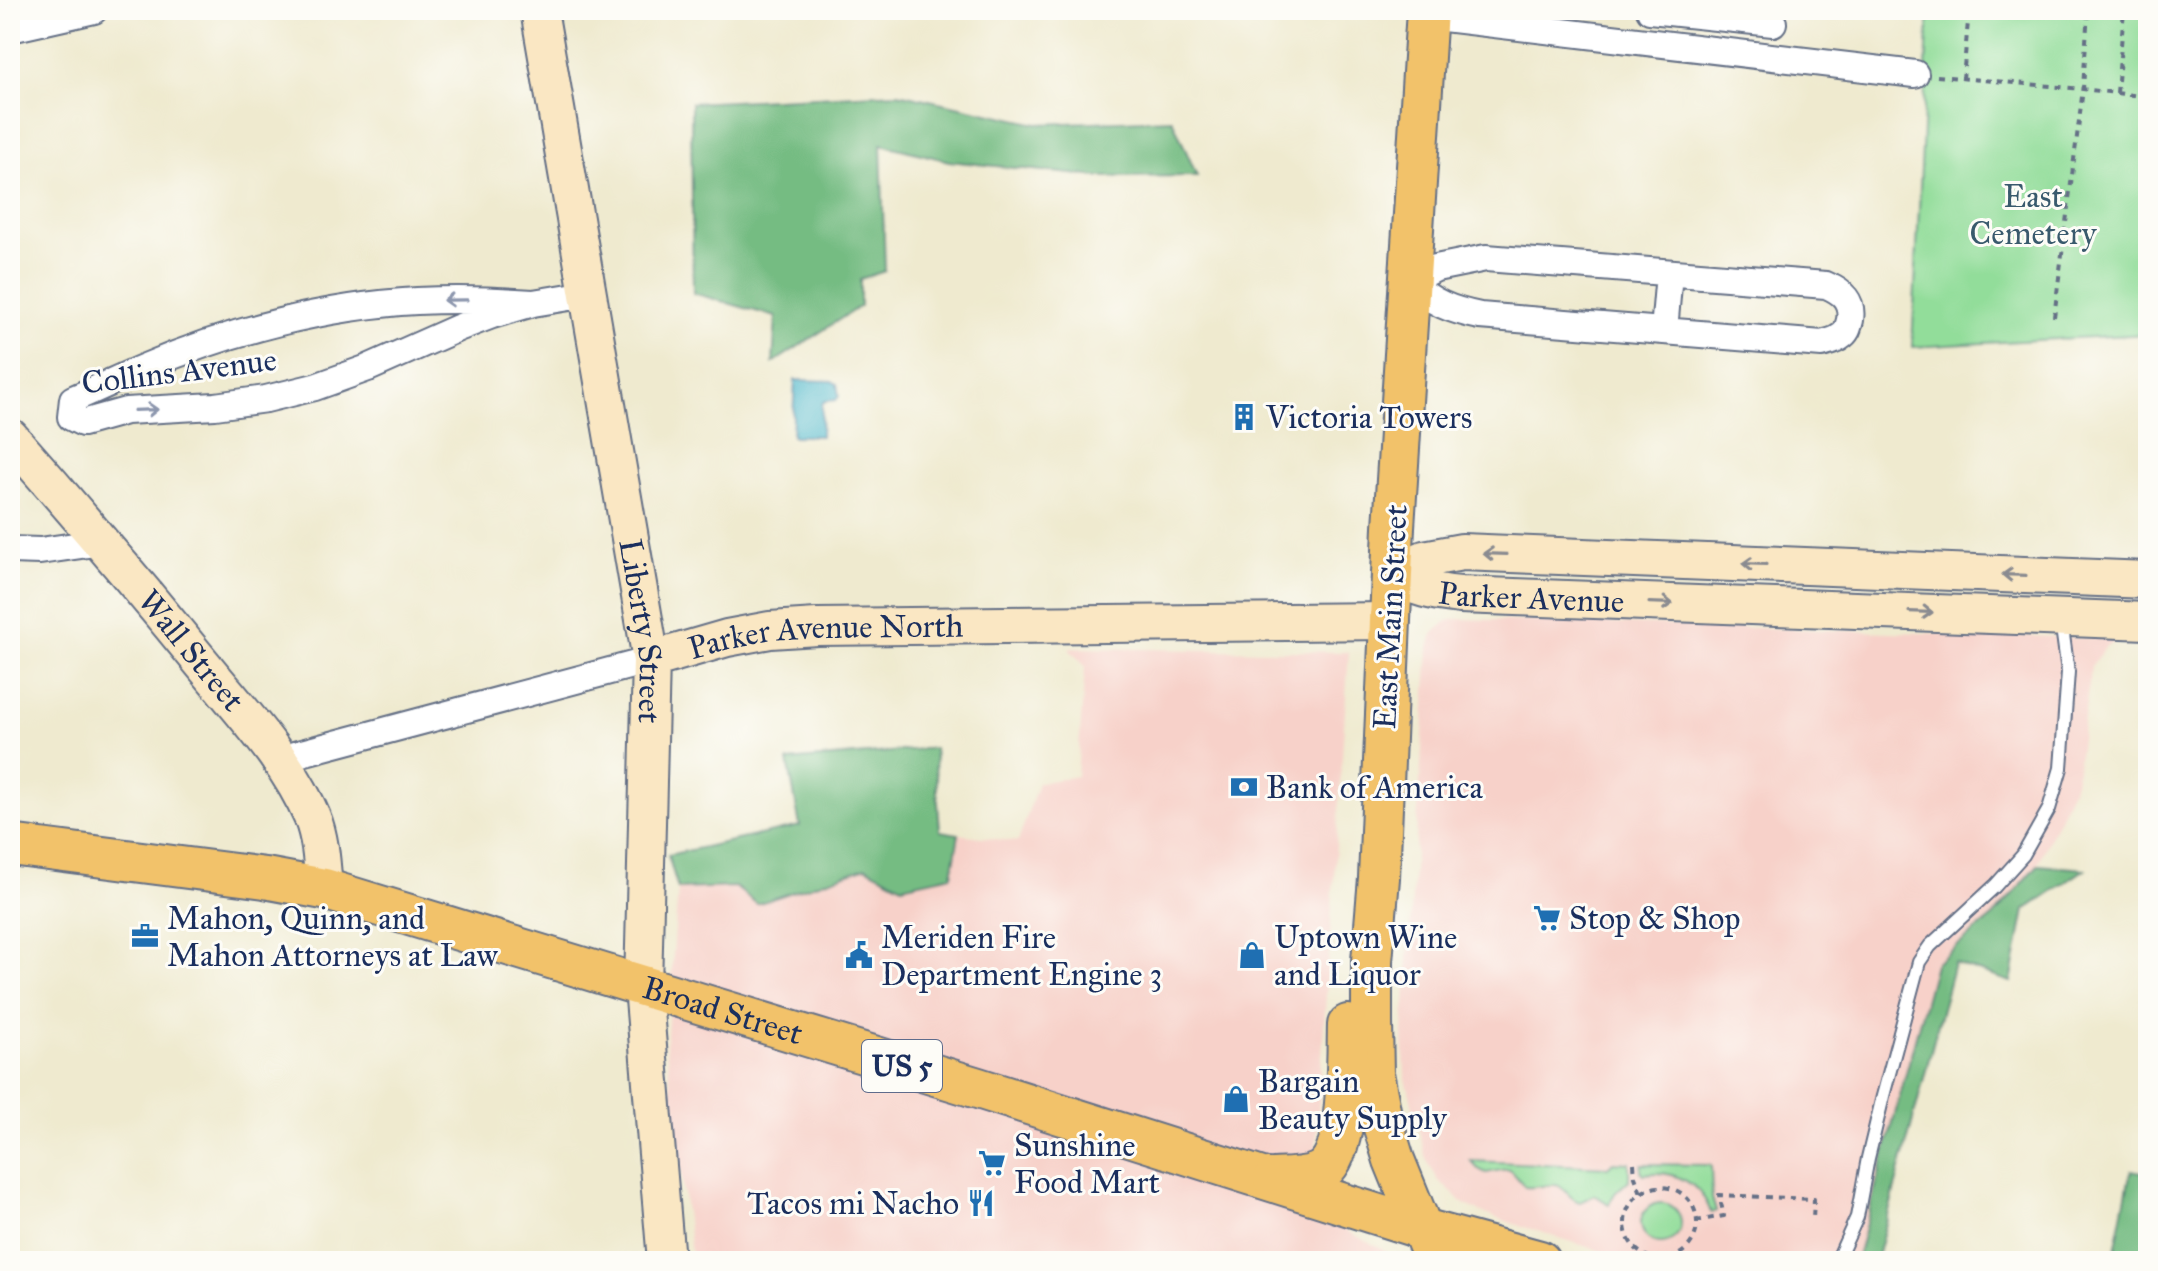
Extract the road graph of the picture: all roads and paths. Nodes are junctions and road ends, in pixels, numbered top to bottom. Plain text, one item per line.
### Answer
1 (94, 10) edge
2 (539, 10) edge
3 (1650, 10) edge
4 (1969, 10) edge
5 (2088, 10) edge
6 (2124, 10) edge
7 (1427, 13) edge
8 (1698, 15) junction
9 (1773, 23) dead end
10 (10, 29) edge
11 (1696, 48) junction
12 (1915, 74) joint
13 (1963, 79) junction
14 (2083, 89) junction
15 (2117, 93) junction
16 (2148, 97) edge
17 (1669, 273) junction
18 (1409, 282) junction
19 (588, 294) junction
20 (533, 303) junction
21 (2054, 317) dead end
22 (1664, 331) junction
23 (10, 437) edge
24 (102, 542) junction
25 (10, 550) edge
26 (1392, 574) junction
27 (2061, 577) junction
28 (2148, 580) edge
29 (2060, 618) junction
30 (1390, 621) junction
31 (2148, 621) edge
32 (651, 660) junction
33 (279, 759) junction
34 (10, 845) edge
35 (324, 889) junction
36 (1372, 961) junction
37 (643, 987) junction
38 (1634, 1163) dead end
39 (1268, 1180) junction
40 (1641, 1193) junction
41 (1813, 1219) dead end
42 (1696, 1221) junction
43 (1429, 1245) edge
44 (1648, 1259) edge
45 (666, 1261) edge
46 (1450, 1261) edge
47 (1540, 1261) edge
48 (1837, 1261) edge

1 - 10 street
2 - 19 street, Liberty Street
3 - 8 street
4 - 13 path
5 - 14 path
6 - 15 path
7 - 11 street
7 - 18 main road, East Main Street
8 - 9 street
8 - 11 street
11 - 12 street
12 - 13 path
13 - 14 path
14 - 15 path
14 - 21 path
15 - 16 path
17 - 18 street
17 - 22 street
17 - 22 street
18 - 22 street
18 - 26 main road, East Main Street
19 - 20 street, Collins Avenue
19 - 32 street, Liberty Street
20 -> 20 street, Collins Avenue
23 - 24 street, Wall Street
24 - 25 street
24 - 33 street, Wall Street
27 -> 26 street, Parker Avenue
26 -> 29 street, Parker Avenue
26 - 30 main road, East Main Street
27 - 28 street, Parker Avenue
27 - 29 street
29 - 31 street, Parker Avenue
29 - 48 lane
30 - 32 street, Parker Avenue North
30 - 36 main road, East Main Street
32 - 33 street, Parker Avenue North
32 - 37 street, Liberty Street
33 - 35 street, Wall Street
34 - 35 main road, Broad Street / US 5
35 - 37 main road, Broad Street / US 5
36 - 39 main road
36 - 43 main road, East Main Street
37 - 39 main road, Broad Street / US 5
37 - 45 street, Liberty Street
38 - 40 path
39 - 43 main road, Broad Street / US 5
40 - 42 path
40 - 44 path
41 - 42 path
42 - 44 path
43 - 46 main road
43 - 47 main road, Broad Street / US 5

